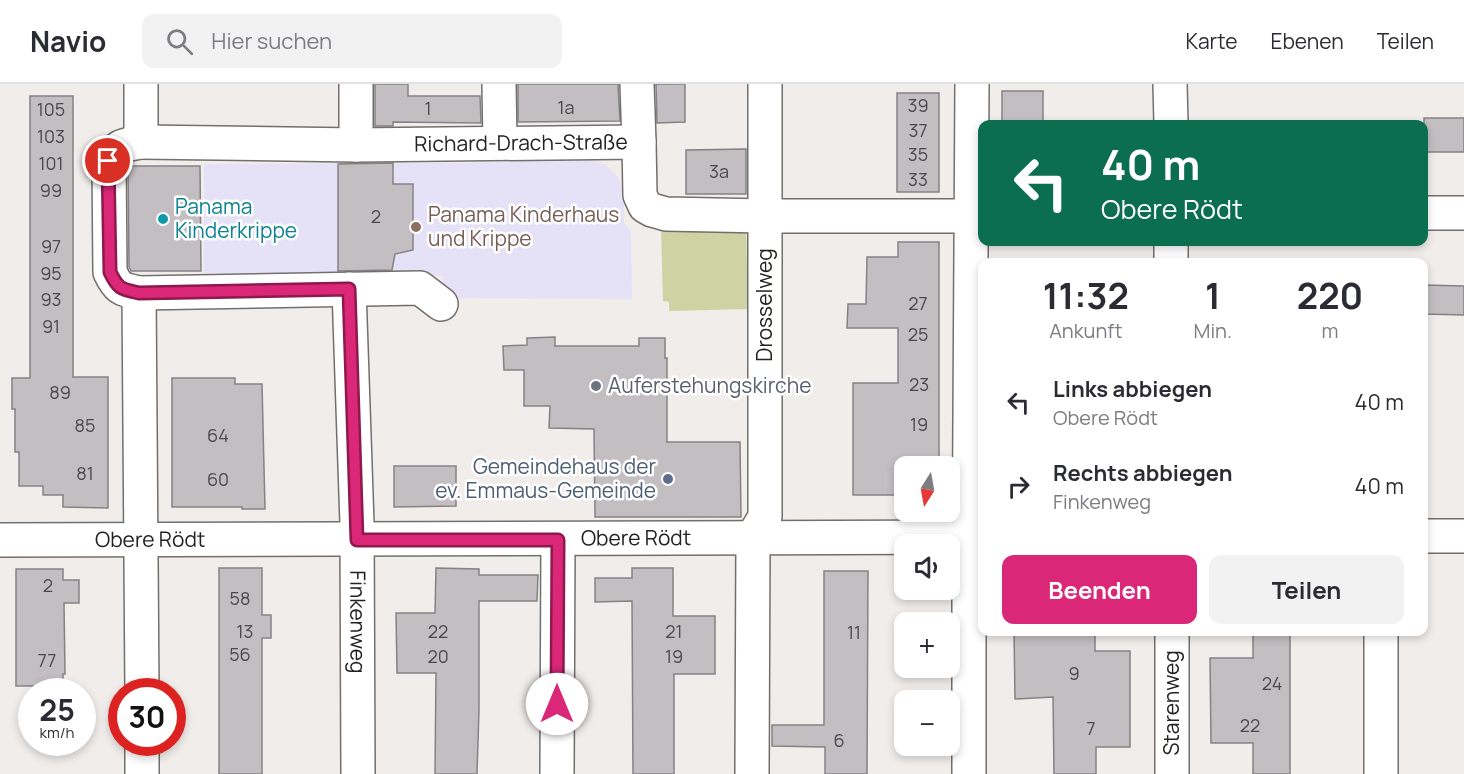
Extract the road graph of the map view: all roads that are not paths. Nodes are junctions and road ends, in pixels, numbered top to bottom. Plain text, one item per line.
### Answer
1 (141, 84) edge
2 (356, 84) edge
3 (499, 84) edge
4 (638, 84) edge
5 (765, 84) edge
6 (972, 84) edge
7 (1170, 84) edge
8 (1170, 120) edge
9 (141, 142) junction
10 (639, 142) junction
11 (500, 143) junction
12 (356, 145) junction
13 (1428, 213) edge
14 (1464, 213) edge
15 (765, 216) junction
16 (977, 216) edge
17 (349, 289) junction
18 (139, 293) junction
19 (441, 304) dead end
20 (1428, 536) edge
21 (1464, 536) edge
22 (753, 537) junction
23 (976, 537) edge
24 (0, 540) edge
25 (141, 540) junction
26 (357, 540) junction
27 (558, 540) junction
28 (1172, 636) edge
29 (1381, 636) edge
30 (142, 678) edge
31 (142, 756) edge
32 (142, 774) edge
33 (358, 774) edge
34 (557, 774) edge
35 (752, 774) edge
36 (969, 774) edge
37 (1172, 774) edge
38 (1382, 774) edge

1 - 9 street
2 - 12 street
3 - 11 street
4 - 10 street
5 - 15 street, Drosselweg
6 - 16 street
7 - 8 street
9 - 12 street, Richard-Drach-Straße
9 - 18 street
10 - 11 street, Richard-Drach-Straße
10 - 15 street, Richard-Drach-Straße
11 - 12 street, Richard-Drach-Straße
13 - 14 street
15 - 16 street, Richard-Drach-Straße
15 - 22 street, Drosselweg
16 - 23 street
17 - 18 street
17 - 19 street
17 - 26 street, Finkenweg
18 - 25 street
20 - 21 street
22 - 23 street, Obere Rödt
22 - 27 street, Obere Rödt
22 - 35 street, Drosselweg
23 - 36 street
24 - 25 street, Obere Rödt
25 - 26 street, Obere Rödt
25 - 30 street
26 - 27 street, Obere Rödt
26 - 33 street, Finkenweg
27 - 34 street
28 - 37 street, Starenweg
29 - 38 street
31 - 32 street

